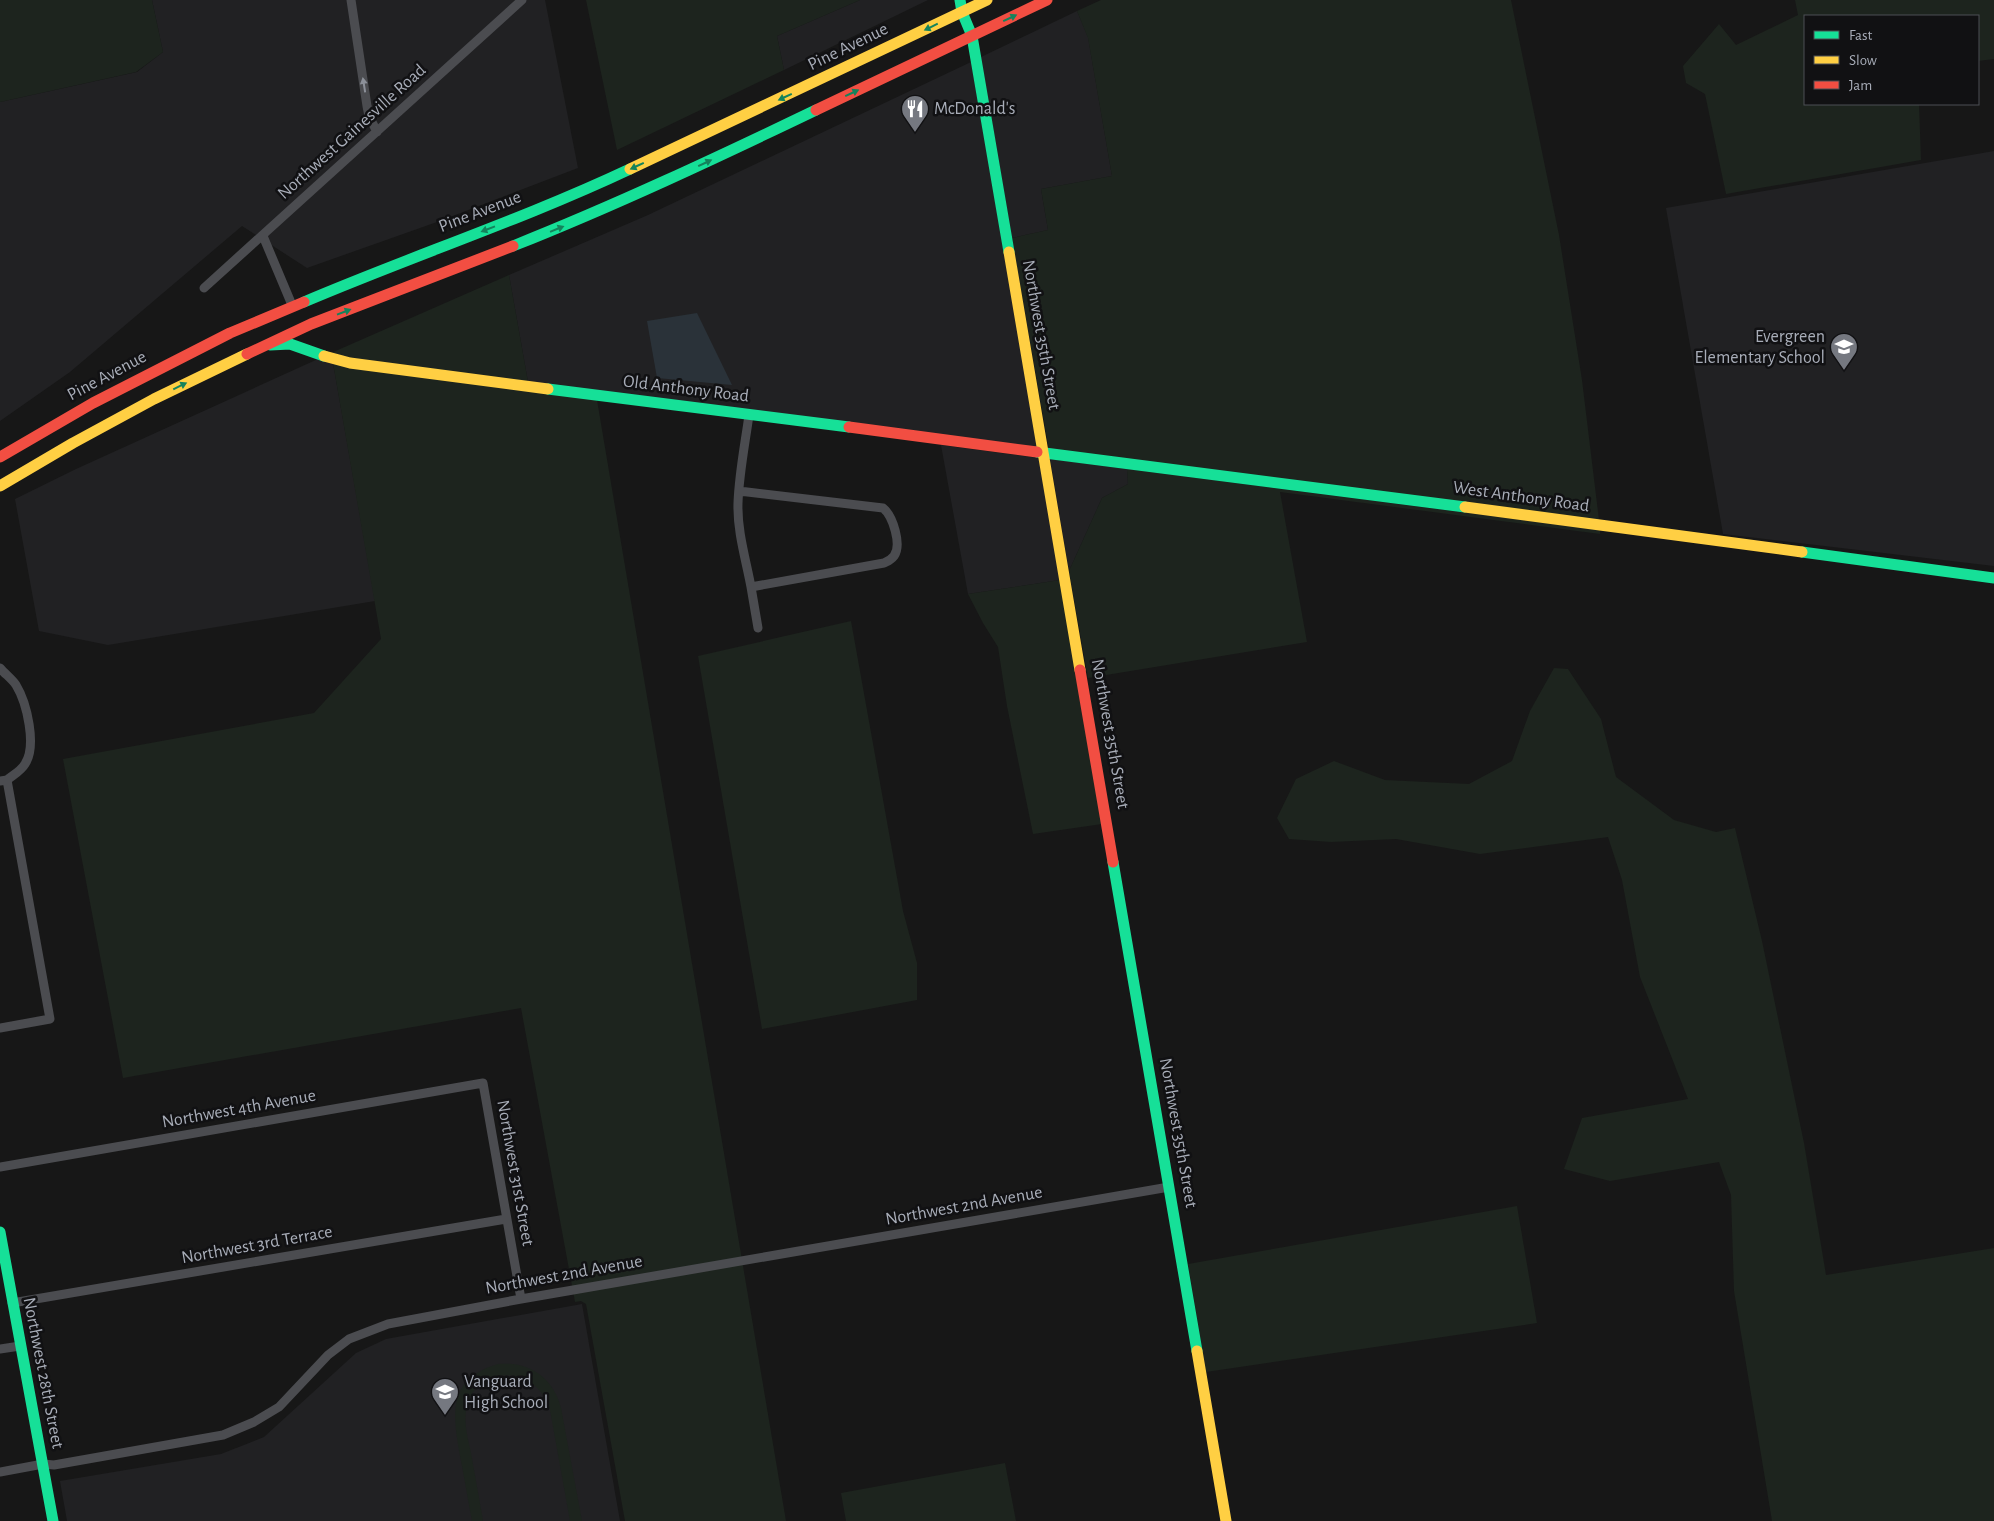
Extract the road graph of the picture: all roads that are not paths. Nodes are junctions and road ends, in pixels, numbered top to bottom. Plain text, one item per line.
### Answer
1 (351, 0) edge
2 (522, 0) edge
3 (960, 0) edge
4 (987, 0) edge
5 (1047, 0) edge
6 (975, 3) edge
7 (962, 12) junction
8 (972, 36) junction
9 (377, 132) junction
10 (693, 140) junction
11 (656, 186) junction
12 (263, 236) junction
13 (204, 288) dead end
14 (292, 305) junction
15 (311, 324) junction
16 (230, 333) junction
17 (265, 345) junction
18 (324, 356) junction
19 (143, 376) junction
20 (162, 395) junction
21 (749, 415) junction
22 (1044, 454) junction
23 (0, 456) edge
24 (33, 466) junction
25 (0, 486) edge
26 (739, 491) junction
27 (1994, 578) edge
28 (751, 587) junction
29 (758, 628) dead end
30 (0, 668) edge
31 (4, 780) edge
32 (0, 1028) edge
33 (483, 1083) joint
34 (0, 1167) edge
35 (1169, 1187) junction
36 (506, 1219) junction
37 (0, 1232) edge
38 (521, 1299) junction
39 (12, 1303) junction
40 (20, 1346) junction
41 (0, 1349) edge
42 (42, 1464) junction
43 (0, 1472) edge
44 (53, 1521) edge
45 (1226, 1521) edge

9 -> 1 street
2 - 9 street, Northwest Gainesville Road
3 - 7 main road, Northwest 35th Street
4 - 6 main road, Pine Avenue
8 -> 5 main road
6 - 7 main road, Pine Avenue
6 - 8 main road, Northwest 35th Street
7 - 8 main road, Northwest 35th Street
7 -> 10 main road, Pine Avenue
11 -> 8 main road
8 - 22 main road, Northwest 35th Street
9 - 12 street, Northwest Gainesville Road
10 - 11 main road
10 -> 14 main road, Pine Avenue
15 -> 11 main road
12 - 13 street, Northwest Gainesville Road
12 - 14 street
14 - 16 main road, Pine Avenue
14 - 17 main road
15 - 17 main road
15 - 18 main road
16 - 19 main road, Pine Avenue
16 - 20 main road
17 - 18 main road, Old Anthony Road
20 -> 17 main road
18 - 21 main road, Old Anthony Road
19 - 23 main road, Pine Avenue
19 - 24 main road
20 - 24 main road
21 - 22 main road, Old Anthony Road
21 - 26 street
22 - 27 main road, West Anthony Road
22 - 35 main road, Northwest 35th Street
24 - 25 main road
26 - 28 street
26 - 28 street
28 - 29 street
30 - 31 street
31 - 32 street
33 - 34 street, Northwest 4th Avenue
33 - 36 street, Northwest 31st Street
35 - 38 street, Northwest 2nd Avenue
35 - 45 main road, Northwest 35th Street
36 - 38 street, Northwest 31st Street
36 - 39 street, Northwest 3rd Terrace
37 - 39 main road, Northwest 28th Street
38 - 42 street, Northwest 2nd Avenue
39 - 40 main road, Northwest 28th Street
40 - 41 street
40 - 42 main road, Northwest 28th Street
42 - 43 street, Northwest 2nd Avenue
42 - 44 main road, Northwest 28th Street

